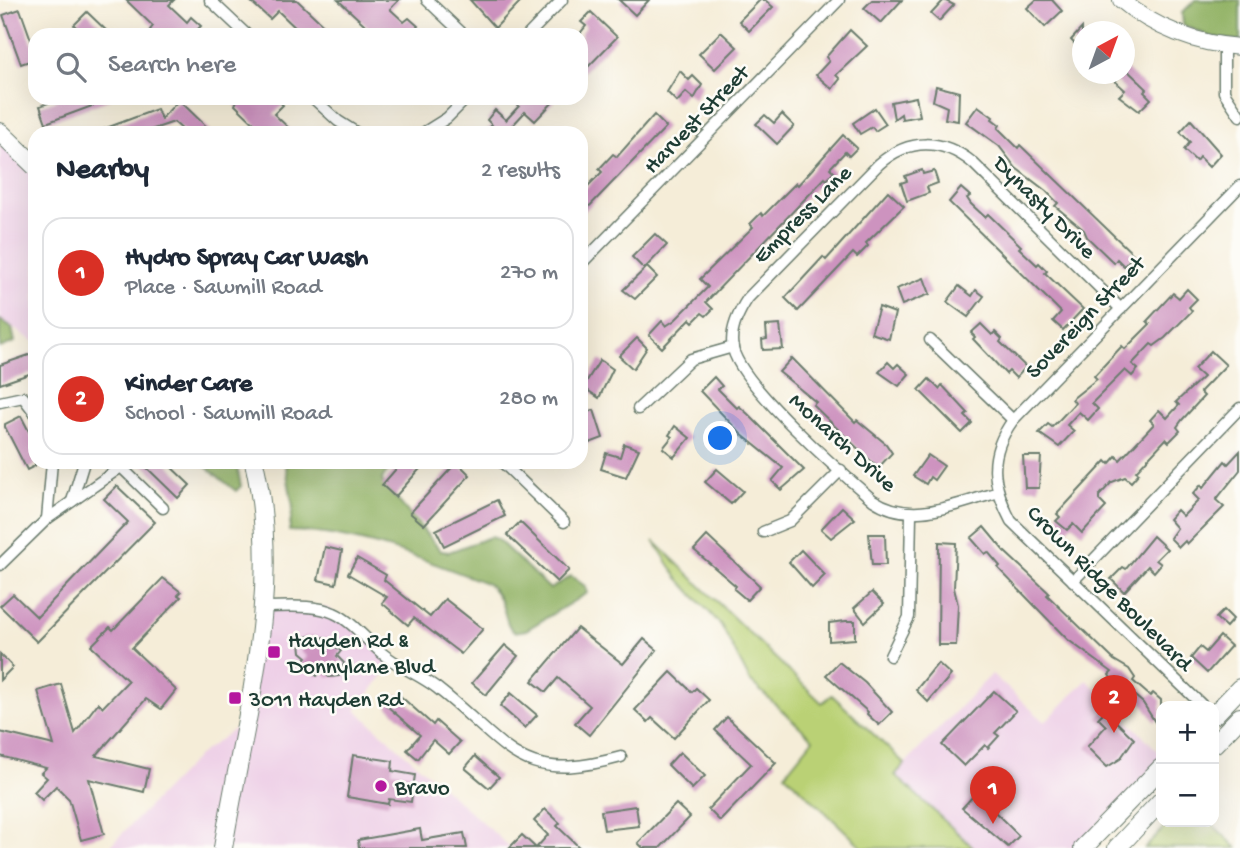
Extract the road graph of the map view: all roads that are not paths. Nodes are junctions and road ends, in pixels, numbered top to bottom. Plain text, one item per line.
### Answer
1 (210, 0) edge
2 (427, 0) edge
3 (562, 0) edge
4 (839, 0) edge
5 (1121, 0) edge
6 (240, 28) edge
7 (457, 28) edge
8 (535, 28) edge
9 (1232, 47) edge
10 (321, 105) edge
11 (460, 105) edge
12 (1240, 116) edge
13 (346, 126) edge
14 (434, 126) edge
15 (0, 132) edge
16 (934, 144) joint
17 (28, 159) edge
18 (1240, 186) edge
19 (588, 257) edge
20 (1121, 309) junction
21 (930, 341) dead end
22 (733, 347) junction
23 (0, 402) edge
24 (28, 404) edge
25 (1240, 408) edge
26 (638, 409) dead end
27 (1013, 420) junction
28 (51, 469) edge
29 (82, 469) edge
30 (118, 469) edge
31 (123, 469) edge
32 (255, 469) edge
33 (509, 469) edge
34 (841, 470) junction
35 (996, 493) junction
36 (72, 502) junction
37 (163, 508) dead end
38 (911, 514) junction
39 (47, 519) junction
40 (564, 522) dead end
41 (763, 532) dead end
42 (0, 565) edge
43 (1073, 581) junction
44 (265, 607) junction
45 (890, 656) dead end
46 (1240, 688) edge
47 (1198, 701) edge
48 (1219, 711) edge
49 (1234, 724) edge
50 (1219, 739) edge
51 (621, 757) dead end
52 (1156, 773) edge
53 (1156, 806) edge
54 (223, 848) edge
55 (1083, 848) edge
56 (1117, 848) edge

1 - 6 street
2 - 7 street
3 - 8 street
4 - 19 street, Harvest Street
5 - 9 main road
9 - 12 street
10 - 13 street
11 - 14 street
15 - 17 main road
16 - 20 street, Dynasty Drive
16 - 22 street, Empress Lane
18 - 20 street, Sovereign Street
20 - 27 street, Sovereign Street
21 - 27 street
22 - 26 street
22 - 34 street, Monarch Drive
23 - 24 street
25 - 43 street
27 - 35 street, Sovereign Street
28 - 39 street
29 - 36 street
30 - 36 street
31 - 37 street
32 - 44 main road
33 - 40 street
34 - 38 street, Monarch Drive
34 - 41 street
35 - 38 street, Monarch Drive
35 - 43 street, Crown Ridge Boulevard
36 - 39 street
38 - 45 street
39 - 42 street
43 - 47 street, Crown Ridge Boulevard
44 - 51 street
44 - 54 main road
46 - 48 main road
49 - 50 main road
52 - 55 main road
53 - 56 main road

